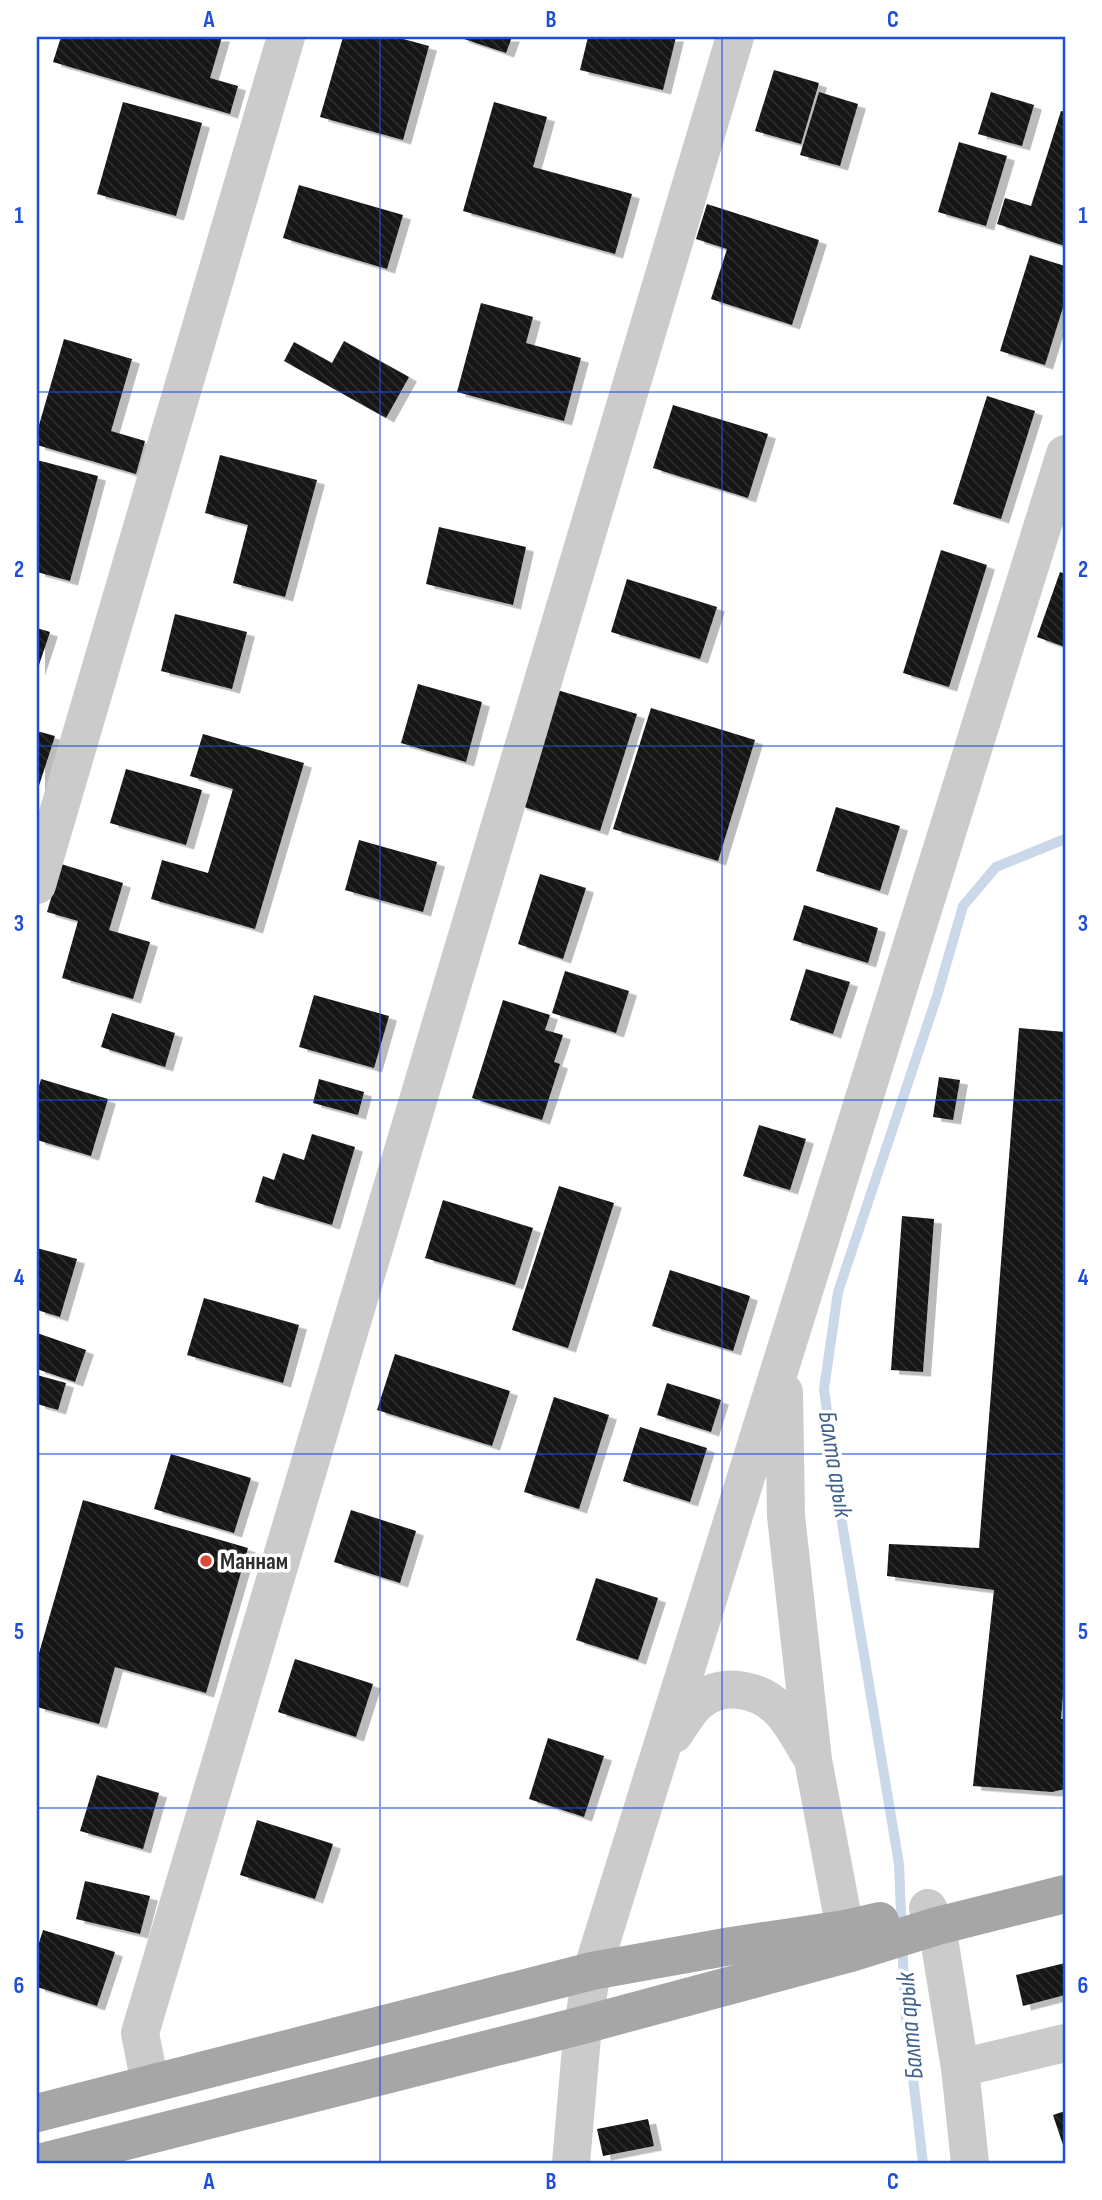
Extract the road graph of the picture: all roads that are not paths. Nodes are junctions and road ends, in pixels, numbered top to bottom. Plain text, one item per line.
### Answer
1 (285, 37) edge
2 (735, 37) edge
3 (1065, 454) edge
4 (37, 886) edge
5 (784, 1358) junction
6 (663, 1749) junction
7 (813, 1760) junction
8 (1065, 1872) edge
9 (1065, 1894) edge
10 (932, 1917) junction
11 (859, 1938) junction
12 (592, 1971) junction
13 (583, 2025) junction
14 (1065, 2043) edge
15 (960, 2068) junction
16 (150, 2084) junction
17 (37, 2113) edge
18 (40, 2163) edge
19 (571, 2163) edge
20 (970, 2163) edge

1 - 4 street
2 - 16 street
3 - 5 street
5 - 6 street
5 - 7 street
6 - 7 street
6 - 12 street
7 - 11 street
8 - 10 main road
9 - 10 main road
10 - 11 main road
10 - 15 street
11 - 12 main road
11 - 13 main road
12 - 13 street
12 - 16 main road
13 - 18 main road
13 - 19 street
14 - 15 street
15 - 20 street
16 - 17 main road

